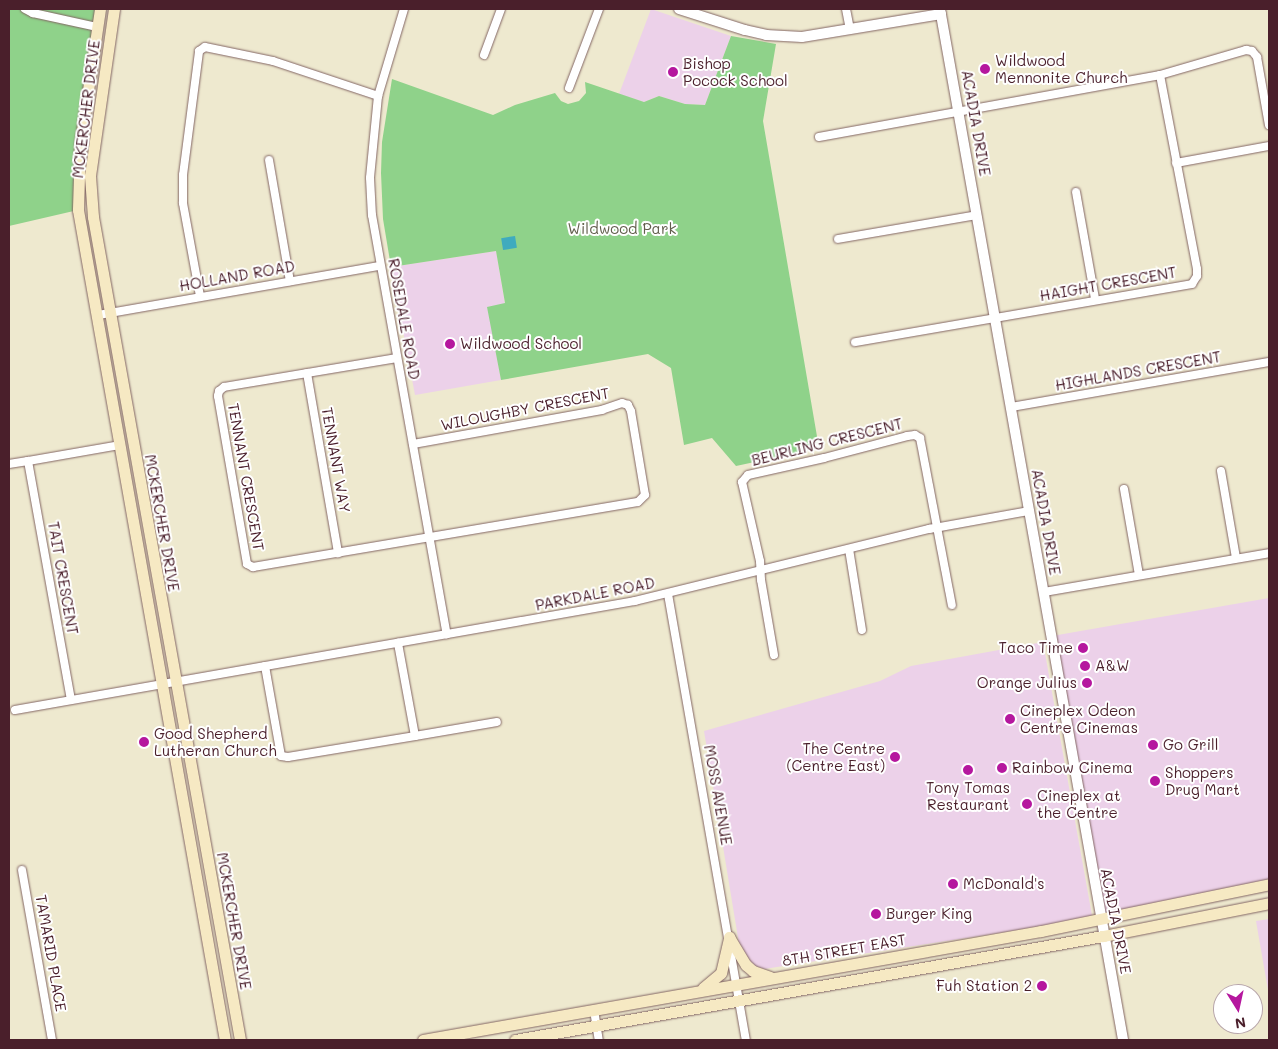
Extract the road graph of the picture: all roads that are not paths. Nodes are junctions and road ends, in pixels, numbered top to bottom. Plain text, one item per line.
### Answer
1 (26, 9) edge
2 (100, 9) edge
3 (114, 9) edge
4 (404, 9) edge
5 (501, 9) edge
6 (599, 9) edge
7 (678, 9) edge
8 (846, 9) edge
9 (940, 11) edge
10 (97, 27) junction
11 (850, 30) junction
12 (484, 56) dead end
13 (1160, 75) junction
14 (569, 88) dead end
15 (378, 96) junction
16 (959, 112) junction
17 (1269, 125) edge
18 (819, 137) dead end
19 (1269, 146) edge
20 (269, 160) dead end
21 (1176, 163) junction
22 (1076, 192) dead end
23 (977, 215) junction
24 (838, 239) dead end
25 (380, 266) junction
26 (290, 281) junction
27 (200, 296) junction
28 (1095, 299) junction
29 (110, 313) junction
30 (98, 315) junction
31 (995, 318) junction
32 (855, 342) dead end
33 (397, 358) junction
34 (1269, 362) edge
35 (307, 373) junction
36 (1011, 407) junction
37 (413, 444) junction
38 (120, 445) junction
39 (28, 461) junction
40 (9, 464) edge
41 (1221, 471) dead end
42 (1124, 489) dead end
43 (1029, 511) junction
44 (937, 528) junction
45 (430, 537) junction
46 (849, 549) junction
47 (338, 552) junction
48 (1269, 553) edge
49 (1236, 558) junction
50 (760, 571) junction
51 (1139, 575) junction
52 (1044, 592) junction
53 (668, 594) junction
54 (952, 605) dead end
55 (862, 630) dead end
56 (447, 634) junction
57 (398, 643) junction
58 (774, 655) dead end
59 (265, 666) junction
60 (176, 681) junction
61 (162, 684) junction
62 (71, 700) junction
63 (14, 710) dead end
64 (497, 722) dead end
65 (415, 736) junction
66 (22, 870) dead end
67 (1269, 884) edge
68 (1269, 903) edge
69 (1100, 919) junction
70 (1103, 936) junction
71 (729, 937) junction
72 (771, 978) junction
73 (736, 984) junction
74 (698, 991) junction
75 (739, 1001) junction
76 (594, 1010) junction
77 (597, 1026) junction
78 (223, 1037) edge
79 (52, 1040) edge
80 (240, 1040) edge
81 (424, 1040) edge
82 (515, 1040) edge
83 (599, 1040) edge
84 (746, 1040) edge
85 (1123, 1040) edge

1 - 10 street
2 - 10 main road, MCKERCHER DRIVE
3 - 29 main road, MCKERCHER DRIVE
4 - 15 street, ROSEDALE ROAD
5 - 12 street
6 - 14 street
7 - 11 street
8 - 11 street
9 - 11 street
9 - 16 street, ACADIA DRIVE
10 - 30 main road, MCKERCHER DRIVE
13 - 16 street
13 - 17 street
13 - 21 street, HAIGHT CRESCENT
15 - 25 street, ROSEDALE ROAD
15 - 27 street
16 - 18 street
16 - 23 street, ACADIA DRIVE
19 - 21 street
20 - 26 street
21 - 28 street, HAIGHT CRESCENT
22 - 28 street
23 - 24 street
23 - 31 street, ACADIA DRIVE
25 - 26 street, HOLLAND ROAD
25 - 33 street, ROSEDALE ROAD
26 - 27 street, HOLLAND ROAD
27 - 29 street, HOLLAND ROAD
28 - 31 street, HAIGHT CRESCENT
29 - 30 street, HOLLAND ROAD
29 - 60 main road, MCKERCHER DRIVE
30 - 38 main road, MCKERCHER DRIVE
31 - 32 street, HAIGHT CRESCENT
31 - 36 street, ACADIA DRIVE
33 - 35 street, TENNANT CRESCENT
33 - 37 street, ROSEDALE ROAD
34 - 36 street, HIGHLANDS CRESCENT
35 - 47 street, TENNANT WAY
35 - 47 street, TENNANT CRESCENT
36 - 43 street, ACADIA DRIVE
37 - 45 street, ROSEDALE ROAD
37 - 45 street, WILOUGHBY CRESCENT
38 - 39 street
38 - 61 main road, MCKERCHER DRIVE
39 - 40 street
39 - 62 street, TAIT CRESCENT
41 - 49 street
42 - 51 street
43 - 44 street, PARKDALE ROAD
43 - 52 street, ACADIA DRIVE
44 - 46 street, PARKDALE ROAD
44 - 50 street, BEURLING CRESCENT
44 - 54 street
45 - 47 street, TENNANT CRESCENT
45 - 56 street, ROSEDALE ROAD
46 - 50 street, PARKDALE ROAD
46 - 55 street
48 - 49 street
49 - 51 street
50 - 53 street, PARKDALE ROAD
50 - 58 street
51 - 52 street
52 - 69 street, ACADIA DRIVE
53 - 56 street, PARKDALE ROAD
53 - 71 street, MOSS AVENUE
56 - 57 street, PARKDALE ROAD
57 - 59 street, PARKDALE ROAD
57 - 65 street
59 - 60 street, PARKDALE ROAD
59 - 65 street
60 - 61 street, PARKDALE ROAD
60 - 80 main road, MCKERCHER DRIVE
61 - 62 street
61 - 78 main road, MCKERCHER DRIVE
62 - 63 street
64 - 65 street
66 - 79 street, TAMARID PLACE
67 - 69 main road, 8TH STREET EAST
68 - 70 main road
69 - 70 street, ACADIA DRIVE
69 - 72 main road, 8TH STREET EAST
70 - 75 main road
70 - 85 street, ACADIA DRIVE
71 - 72 main road
71 - 73 street, MOSS AVENUE
71 - 74 main road
72 - 73 main road, 8TH STREET EAST
73 - 74 main road, 8TH STREET EAST
73 - 75 street, MOSS AVENUE
74 - 76 main road, 8TH STREET EAST
75 - 77 main road
75 - 84 street, MOSS AVENUE
76 - 77 street
76 - 81 main road, 8TH STREET EAST
77 - 82 main road
77 - 83 street

